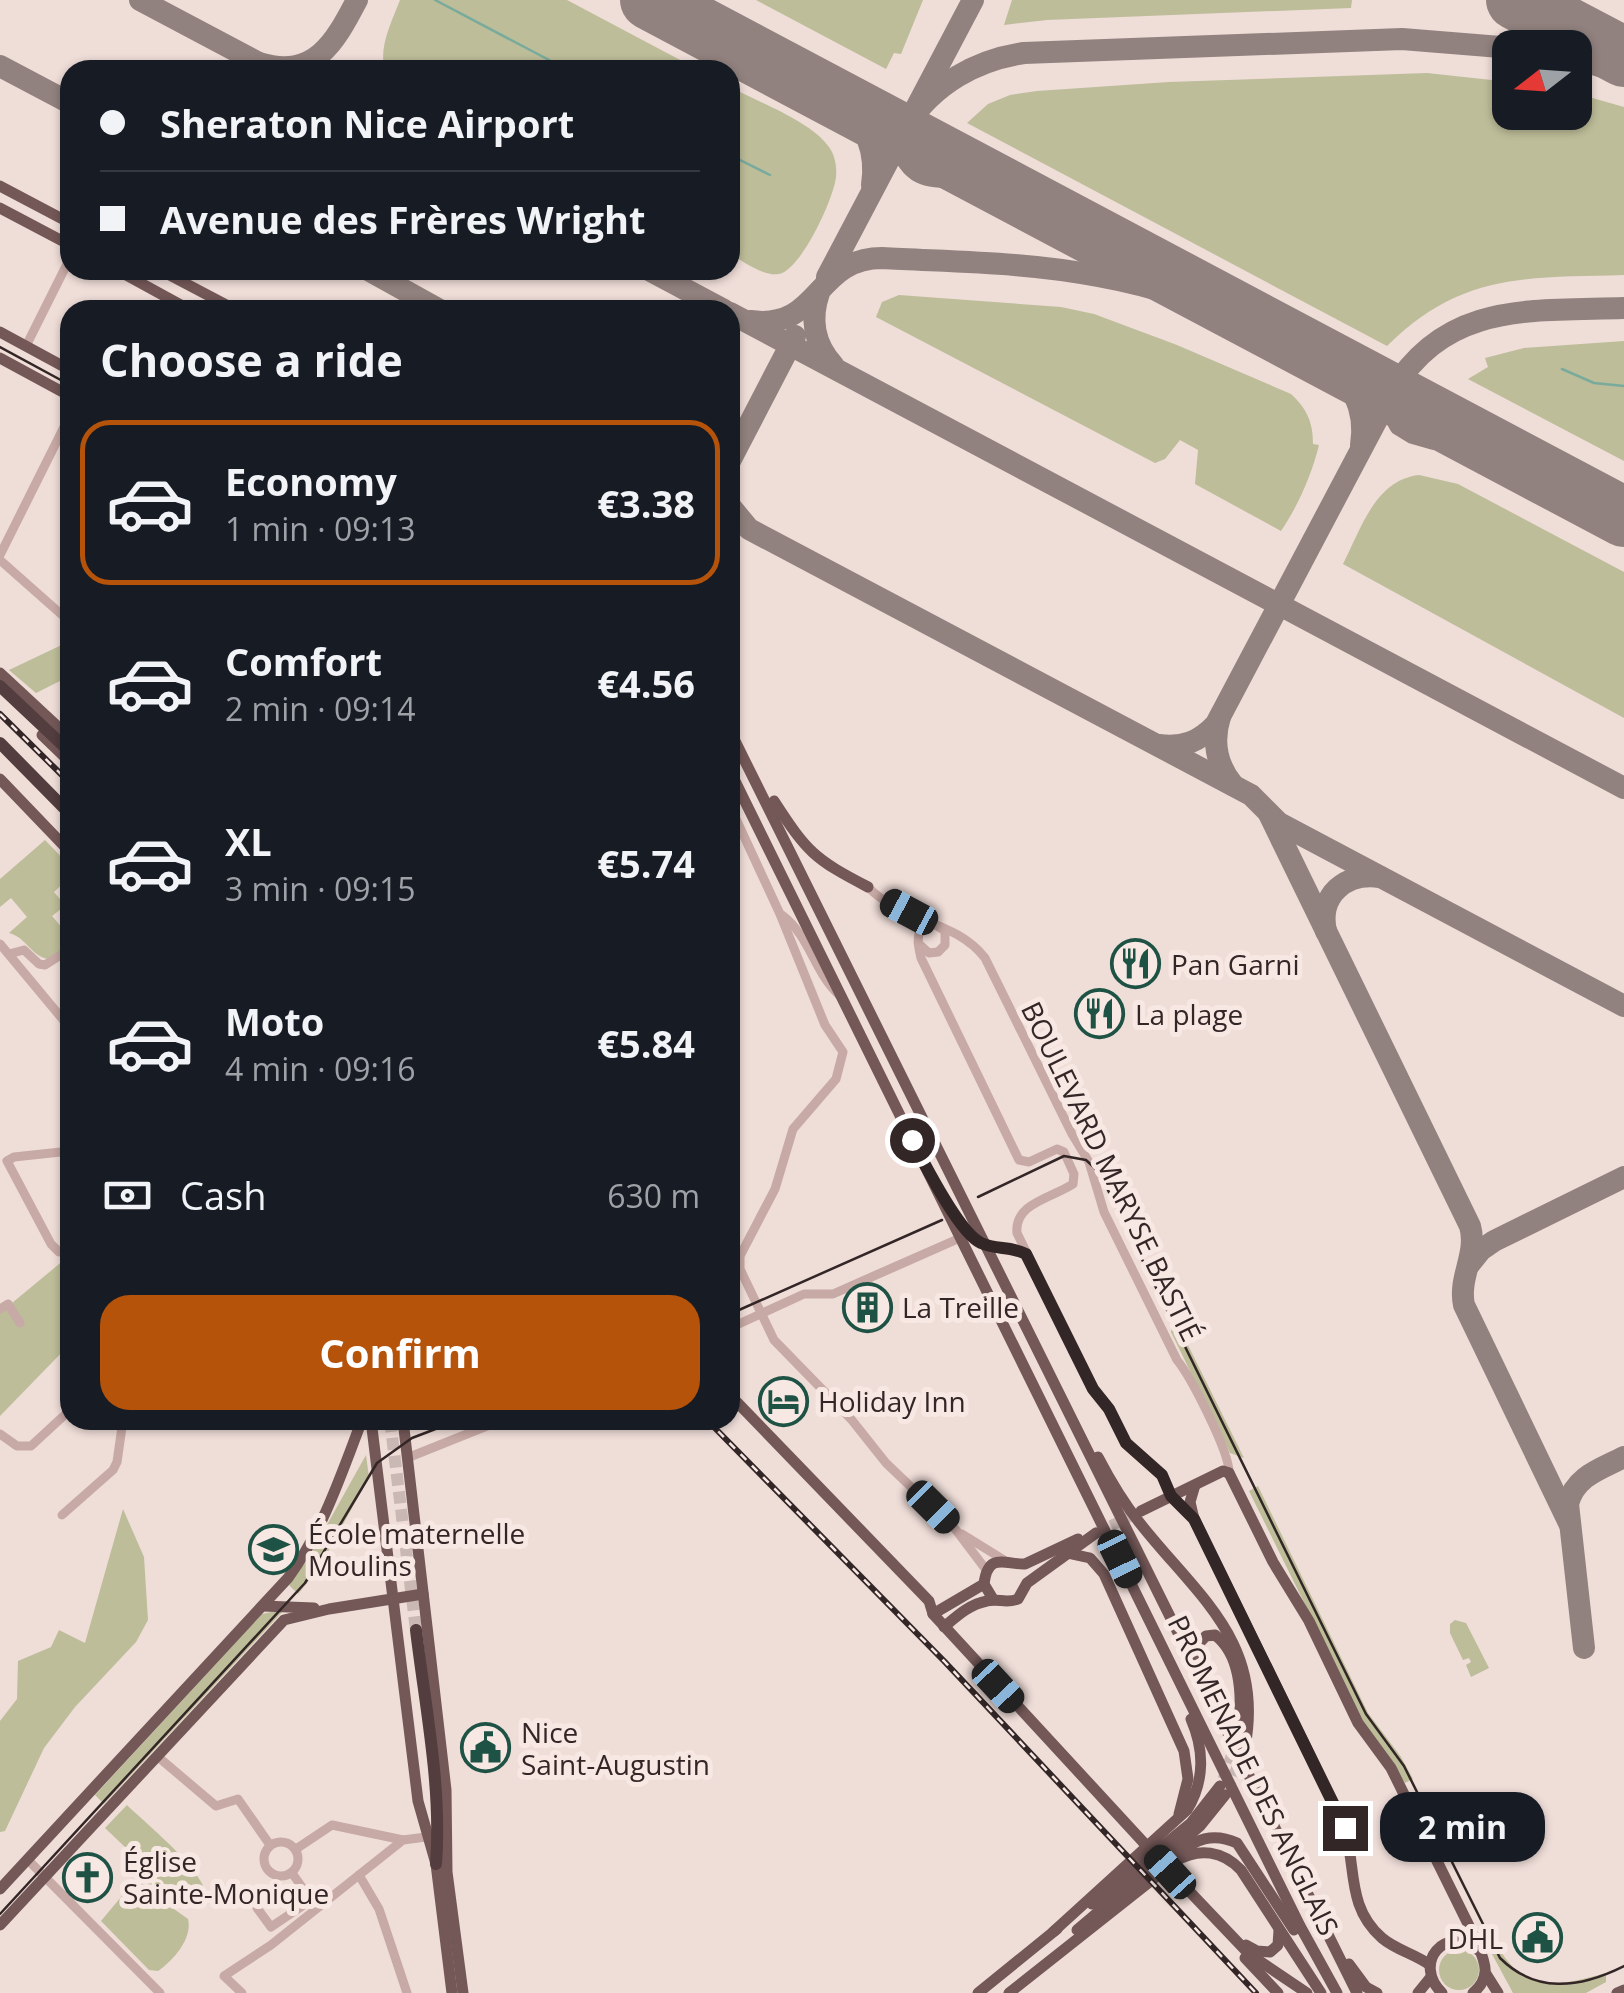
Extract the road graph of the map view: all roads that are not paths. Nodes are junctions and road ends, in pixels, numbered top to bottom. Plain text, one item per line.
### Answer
1 (0, 186) edge
2 (0, 208) edge
3 (60, 217) edge
4 (60, 239) edge
5 (60, 278) edge
6 (134, 280) edge
7 (179, 280) edge
8 (172, 300) edge
9 (217, 300) edge
10 (0, 332) edge
11 (26, 346) junction
12 (0, 358) edge
13 (60, 365) edge
14 (60, 391) edge
15 (60, 435) edge
16 (0, 558) edge
17 (60, 613) edge
18 (0, 673) edge
19 (0, 686) edge
20 (0, 695) edge
21 (60, 729) edge
22 (42, 735) joint
23 (0, 742) edge
24 (60, 743) edge
25 (740, 746) edge
26 (740, 750) edge
27 (60, 752) edge
28 (0, 779) edge
29 (740, 791) edge
30 (60, 804) edge
31 (740, 833) edge
32 (60, 842) edge
33 (868, 887) joint
34 (909, 912) junction
35 (780, 914) junction
36 (938, 925) junction
37 (918, 941) junction
38 (0, 944) edge
39 (9, 954) junction
40 (60, 955) edge
41 (842, 998) junction
42 (60, 1016) edge
43 (60, 1152) edge
44 (934, 1184) junction
45 (952, 1242) junction
46 (987, 1246) junction
47 (59, 1252) dead end
48 (1026, 1254) junction
49 (0, 1309) edge
50 (760, 1314) junction
51 (20, 1323) dead end
52 (740, 1323) edge
53 (740, 1405) edge
54 (1071, 1416) junction
55 (60, 1419) edge
56 (121, 1430) edge
57 (358, 1430) edge
58 (372, 1430) edge
59 (404, 1430) edge
60 (477, 1430) edge
61 (0, 1434) edge
62 (407, 1458) junction
63 (1229, 1473) junction
64 (1193, 1490) junction
65 (1170, 1494) junction
66 (1142, 1511) tunnel mouth
67 (62, 1515) dead end
68 (1194, 1519) junction
69 (956, 1530) junction
70 (1068, 1553) junction
71 (1004, 1560) junction
72 (1019, 1565) junction
73 (987, 1570) junction
74 (1027, 1583) junction
75 (984, 1584) junction
76 (423, 1594) junction
77 (392, 1599) junction
78 (993, 1599) junction
79 (262, 1606) junction
80 (328, 1609) junction
81 (933, 1614) junction
82 (944, 1627) junction
83 (416, 1630) tunnel mouth
84 (1169, 1658) junction
85 (1216, 1708) junction
86 (157, 1756) junction
87 (1172, 1826) junction
88 (426, 1837) junction
89 (403, 1840) junction
90 (270, 1845) junction
91 (296, 1850) junction
92 (27, 1859) junction
93 (436, 1864) junction
94 (292, 1873) junction
95 (359, 1875) junction
96 (46, 1877) junction
97 (0, 1888) edge
98 (1121, 1904) junction
99 (257, 1908) dead end
100 (1313, 1908) junction
101 (1204, 1909) junction
102 (0, 1925) edge
103 (1279, 1926) junction
104 (1053, 1932) junction
105 (1231, 1936) junction
106 (1481, 1953) junction
107 (1431, 1971) junction
108 (1486, 1974) junction
109 (1327, 1977) junction
110 (1026, 1978) junction
111 (1624, 1990) edge
112 (160, 1993) edge
113 (242, 1993) edge
114 (407, 1993) edge
115 (452, 1993) edge
116 (463, 1993) edge
117 (978, 1993) edge
118 (1009, 1993) edge
119 (1278, 1993) edge
120 (1307, 1993) edge
121 (1320, 1993) edge
122 (1339, 1993) edge
123 (1357, 1993) edge
124 (1377, 1993) edge
125 (1418, 1993) edge
126 (1442, 1993) edge
127 (1473, 1993) edge
128 (1498, 1993) edge
129 (1617, 1993) edge

1 - 3 main road
2 - 4 main road
5 - 11 street
6 - 8 main road
7 - 9 main road
10 - 11 main road
11 - 13 main road
12 - 14 main road
15 - 16 street
16 - 17 street
18 - 21 main road
19 - 24 highway
20 - 22 highway
22 - 27 main road
23 - 30 highway
25 - 33 main road
26 - 46 main road
28 - 32 main road
29 - 41 main road, PROMENADE DES ANGLAIS
31 - 35 street
33 - 34 street, BOULEVARD MARYSE BASTIÉ
34 - 36 street, BOULEVARD MARYSE BASTIÉ
34 - 37 street
35 - 41 street
35 - 50 street
36 - 37 street
36 - 37 street
36 - 63 street, BOULEVARD MARYSE BASTIÉ
37 - 48 street
38 - 39 street
39 - 40 street
39 - 42 street
41 - 44 main road, PROMENADE DES ANGLAIS
43 - 47 street
44 - 45 main road, PROMENADE DES ANGLAIS
44 - 46 main road
45 - 50 street
45 - 84 main road, PROMENADE DES ANGLAIS
46 - 48 street
46 - 54 main road
48 - 65 street
49 - 51 street
50 - 52 street
50 - 69 street
53 - 81 main road
54 - 85 main road
54 - 85 main road
55 - 61 street
56 - 67 street
57 - 79 main road
58 - 77 main road
59 - 62 main road
60 - 62 street
62 - 76 main road
63 - 64 main road
63 - 106 main road
64 - 65 main road
64 - 68 main road
65 - 66 main road
65 - 68 street
68 - 107 main road
69 - 71 street
69 - 73 street
70 - 72 main road
70 - 74 main road
70 - 87 main road
71 - 72 main road
71 - 73 main road
72 - 74 main road
73 - 75 main road
74 - 78 main road
75 - 78 main road
75 - 81 main road
76 - 77 main road
76 - 116 main road
77 - 80 main road
77 - 88 main road
78 - 82 main road
79 - 80 main road
79 - 92 main road
80 - 86 main road
81 - 82 main road
82 - 101 main road, bridge
83 - 93 highway
84 - 87 main road
84 - 109 main road, PROMENADE DES ANGLAIS
85 - 100 main road
86 - 90 street
86 - 96 main road
87 - 104 main road
88 - 89 street
88 - 93 main road
89 - 91 street
89 - 95 street
90 - 91 street
90 - 94 street
91 - 94 street
92 - 96 street
92 - 97 main road
93 - 115 main road
94 - 99 street
95 - 113 street
95 - 114 street
96 - 102 main road
96 - 112 street
98 - 103 main road
98 - 109 main road
98 - 110 main road
100 - 123 main road
100 - 124 main road
101 - 105 main road
101 - 119 main road
103 - 105 main road
103 - 121 main road
104 - 110 main road
104 - 117 main road
105 - 120 main road
106 - 107 main road
106 - 108 main road
107 - 125 main road
107 - 126 main road
108 - 127 main road
108 - 128 main road
109 - 122 main road
110 - 118 main road
111 - 129 main road

